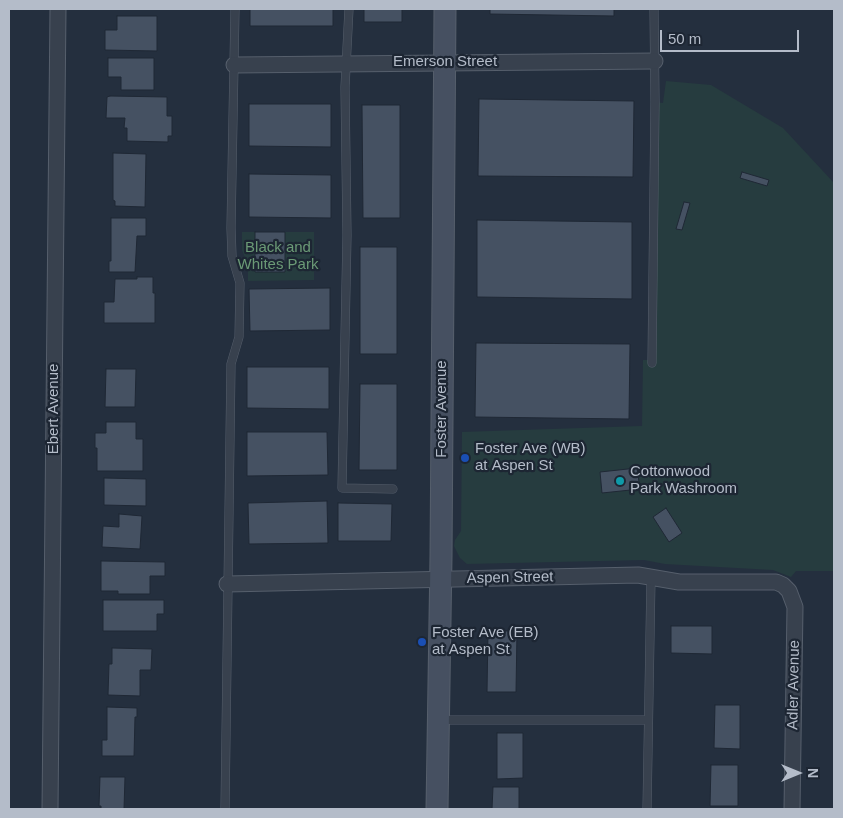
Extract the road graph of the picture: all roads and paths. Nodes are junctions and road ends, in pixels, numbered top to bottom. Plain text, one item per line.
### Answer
1 (58, 9) edge
2 (235, 9) edge
3 (349, 9) edge
4 (445, 9) edge
5 (654, 9) edge
6 (655, 61) junction
7 (444, 62) junction
8 (348, 63) junction
9 (234, 65) junction
10 (652, 363) dead end
11 (393, 489) dead end
12 (651, 578) junction
13 (440, 579) junction
14 (227, 584) junction
15 (789, 592) joint
16 (438, 720) junction
17 (648, 720) junction
18 (50, 809) edge
19 (225, 809) edge
20 (437, 809) edge
21 (647, 809) edge
22 (792, 809) edge

1 - 18 street, Ebert Avenue
2 - 9 lane
3 - 8 lane
4 - 7 street, Foster Avenue
5 - 6 lane
6 - 7 street, Emerson Street
6 - 10 lane
7 - 8 street, Emerson Street
7 - 13 street, Foster Avenue
8 - 9 street, Emerson Street
8 - 11 lane
9 - 14 lane
12 - 13 street, Aspen Street
12 - 15 street, Aspen Street
12 - 17 lane
13 - 14 street, Aspen Street
13 - 16 street, Foster Avenue
14 - 19 lane
15 - 22 street, Adler Avenue
16 - 17 lane
16 - 20 street, Foster Avenue
17 - 21 lane

